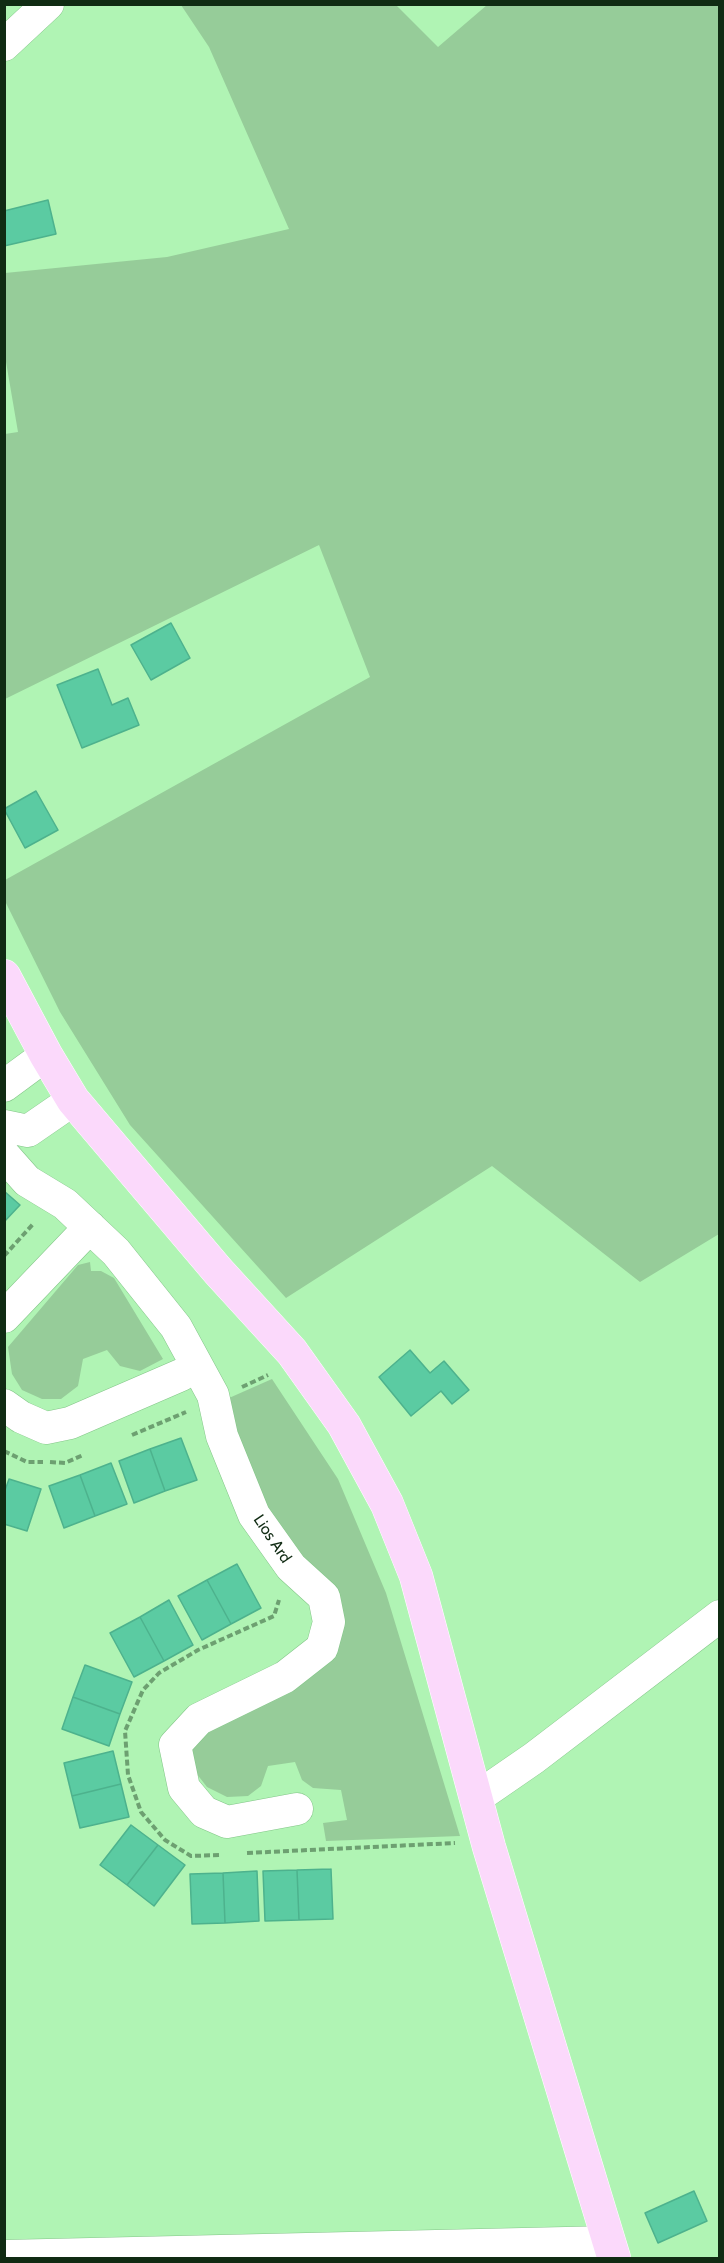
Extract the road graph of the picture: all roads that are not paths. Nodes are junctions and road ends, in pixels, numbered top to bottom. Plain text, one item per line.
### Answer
1 (48, 4) edge
2 (4, 45) edge
3 (4, 976) edge
4 (46, 1055) junction
5 (4, 1086) edge
6 (73, 1100) junction
7 (4, 1126) edge
8 (4, 1155) edge
9 (90, 1227) junction
10 (4, 1317) edge
11 (181, 1375) dead end
12 (4, 1405) edge
13 (720, 1616) edge
14 (476, 1798) junction
15 (297, 1809) dead end
16 (611, 2250) edge
17 (4, 2256) edge

1 - 2 street
3 - 4 main road
4 - 5 street
4 - 6 main road
6 - 7 street
6 - 14 main road
8 - 9 street, Lios Ard
9 - 10 street
9 - 15 street, Lios Ard
11 - 12 street
13 - 14 street
14 - 16 main road
16 - 17 street

